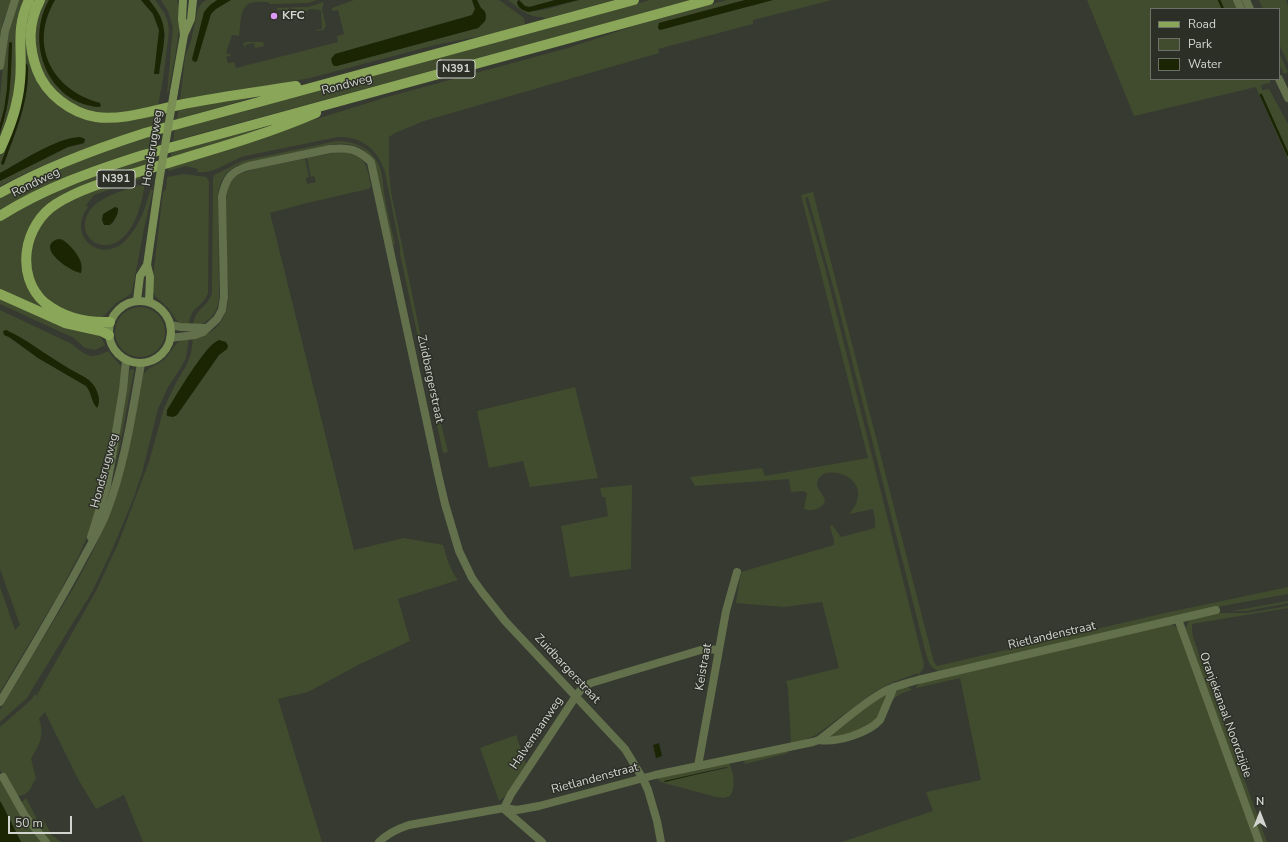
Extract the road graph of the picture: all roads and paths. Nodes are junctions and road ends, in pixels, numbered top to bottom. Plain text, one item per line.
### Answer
1 (15, 0) edge
2 (29, 0) edge
3 (40, 0) edge
4 (183, 0) edge
5 (193, 0) edge
6 (634, 0) edge
7 (709, 0) edge
8 (184, 35) junction
9 (0, 66) edge
10 (340, 79) junction
11 (1279, 80) edge
12 (351, 98) junction
13 (1288, 98) edge
14 (0, 149) edge
15 (0, 193) edge
16 (0, 216) edge
17 (147, 265) junction
18 (0, 294) edge
19 (137, 300) junction
20 (149, 302) junction
21 (110, 322) junction
22 (170, 325) junction
23 (207, 328) junction
24 (109, 335) junction
25 (170, 338) junction
26 (126, 360) junction
27 (141, 364) junction
28 (84, 557) junction
29 (737, 572) dead end
30 (1216, 610) dead end
31 (1178, 619) junction
32 (719, 650) junction
33 (894, 687) junction
34 (576, 696) junction
35 (0, 702) edge
36 (819, 740) junction
37 (698, 766) junction
38 (3, 777) dead end
39 (643, 779) junction
40 (504, 808) junction
41 (46, 842) edge
42 (379, 842) edge
43 (542, 842) edge
44 (661, 842) edge
45 (1259, 842) edge

1 - 9 street
2 - 14 main road
3 - 10 main road, N391
4 - 8 main road, Hondsrugweg
5 - 8 main road, Hondsrugweg
6 - 10 main road, Rondweg / N391
7 - 12 main road, Rondweg / N391
8 - 17 main road, Hondsrugweg, bridge
10 - 15 main road, Rondweg / N391
11 - 13 street
12 - 16 main road, Rondweg / N391
12 - 21 main road, N391
17 - 19 main road, Hondsrugweg
17 - 20 main road, Hondsrugweg
18 - 24 main road
19 - 20 main road
19 - 21 main road
20 - 22 main road
21 - 24 main road
22 - 23 street
22 - 25 main road
23 - 25 street, Zuidbargerstraat
23 - 34 street, Zuidbargerstraat
24 - 26 main road
25 - 27 main road
26 - 27 main road
26 - 28 street, Hondsrugweg
27 - 28 street, Hondsrugweg
28 - 35 street, Hondsrugweg
29 - 32 street, Keistraat
30 - 31 street, Rietlandenstraat
31 - 33 street, Rietlandenstraat
31 - 45 street, Oranjekanaal Noordzijde
32 - 34 street, Halvemaanweg
32 - 37 street, Keistraat
33 - 36 street, Rietlandenstraat
33 - 36 street, Rietlandenstraat
34 - 39 street, Zuidbargerstraat
34 - 40 street, Halvemaanweg
36 - 37 street, Rietlandenstraat
37 - 39 street, Rietlandenstraat
38 - 41 street
39 - 40 street, Rietlandenstraat
39 - 44 street, Zuidbargerstraat
40 - 42 street, Rietlandenstraat
40 - 43 street

